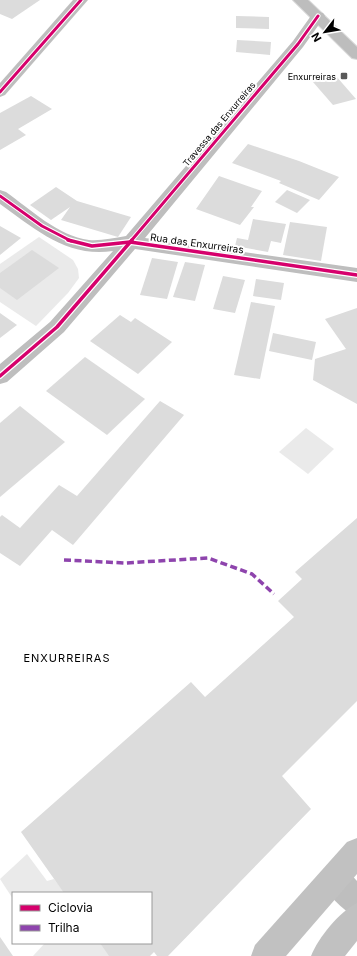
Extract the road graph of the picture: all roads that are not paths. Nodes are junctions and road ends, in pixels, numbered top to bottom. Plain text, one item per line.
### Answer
1 (81, 0) edge
2 (300, 0) edge
3 (318, 16) junction
4 (357, 55) edge
5 (19, 72) junction
6 (0, 73) edge
7 (0, 92) edge
8 (0, 196) edge
9 (130, 242) junction
10 (357, 275) edge
11 (0, 376) edge
12 (357, 852) edge
13 (335, 878) junction
14 (357, 902) edge
15 (357, 918) edge
16 (266, 956) edge
17 (326, 956) edge

1 - 5 street
2 - 3 main road
3 - 4 main road
3 - 9 street, Travessa das Enxurreiras
5 - 6 street
5 - 7 street
8 - 9 street, Rua das Enxurreiras
9 - 10 street, Rua das Enxurreiras
9 - 11 street, Travessa das Enxurreiras
12 - 13 main road
13 - 14 street
13 - 16 main road
15 - 17 main road

